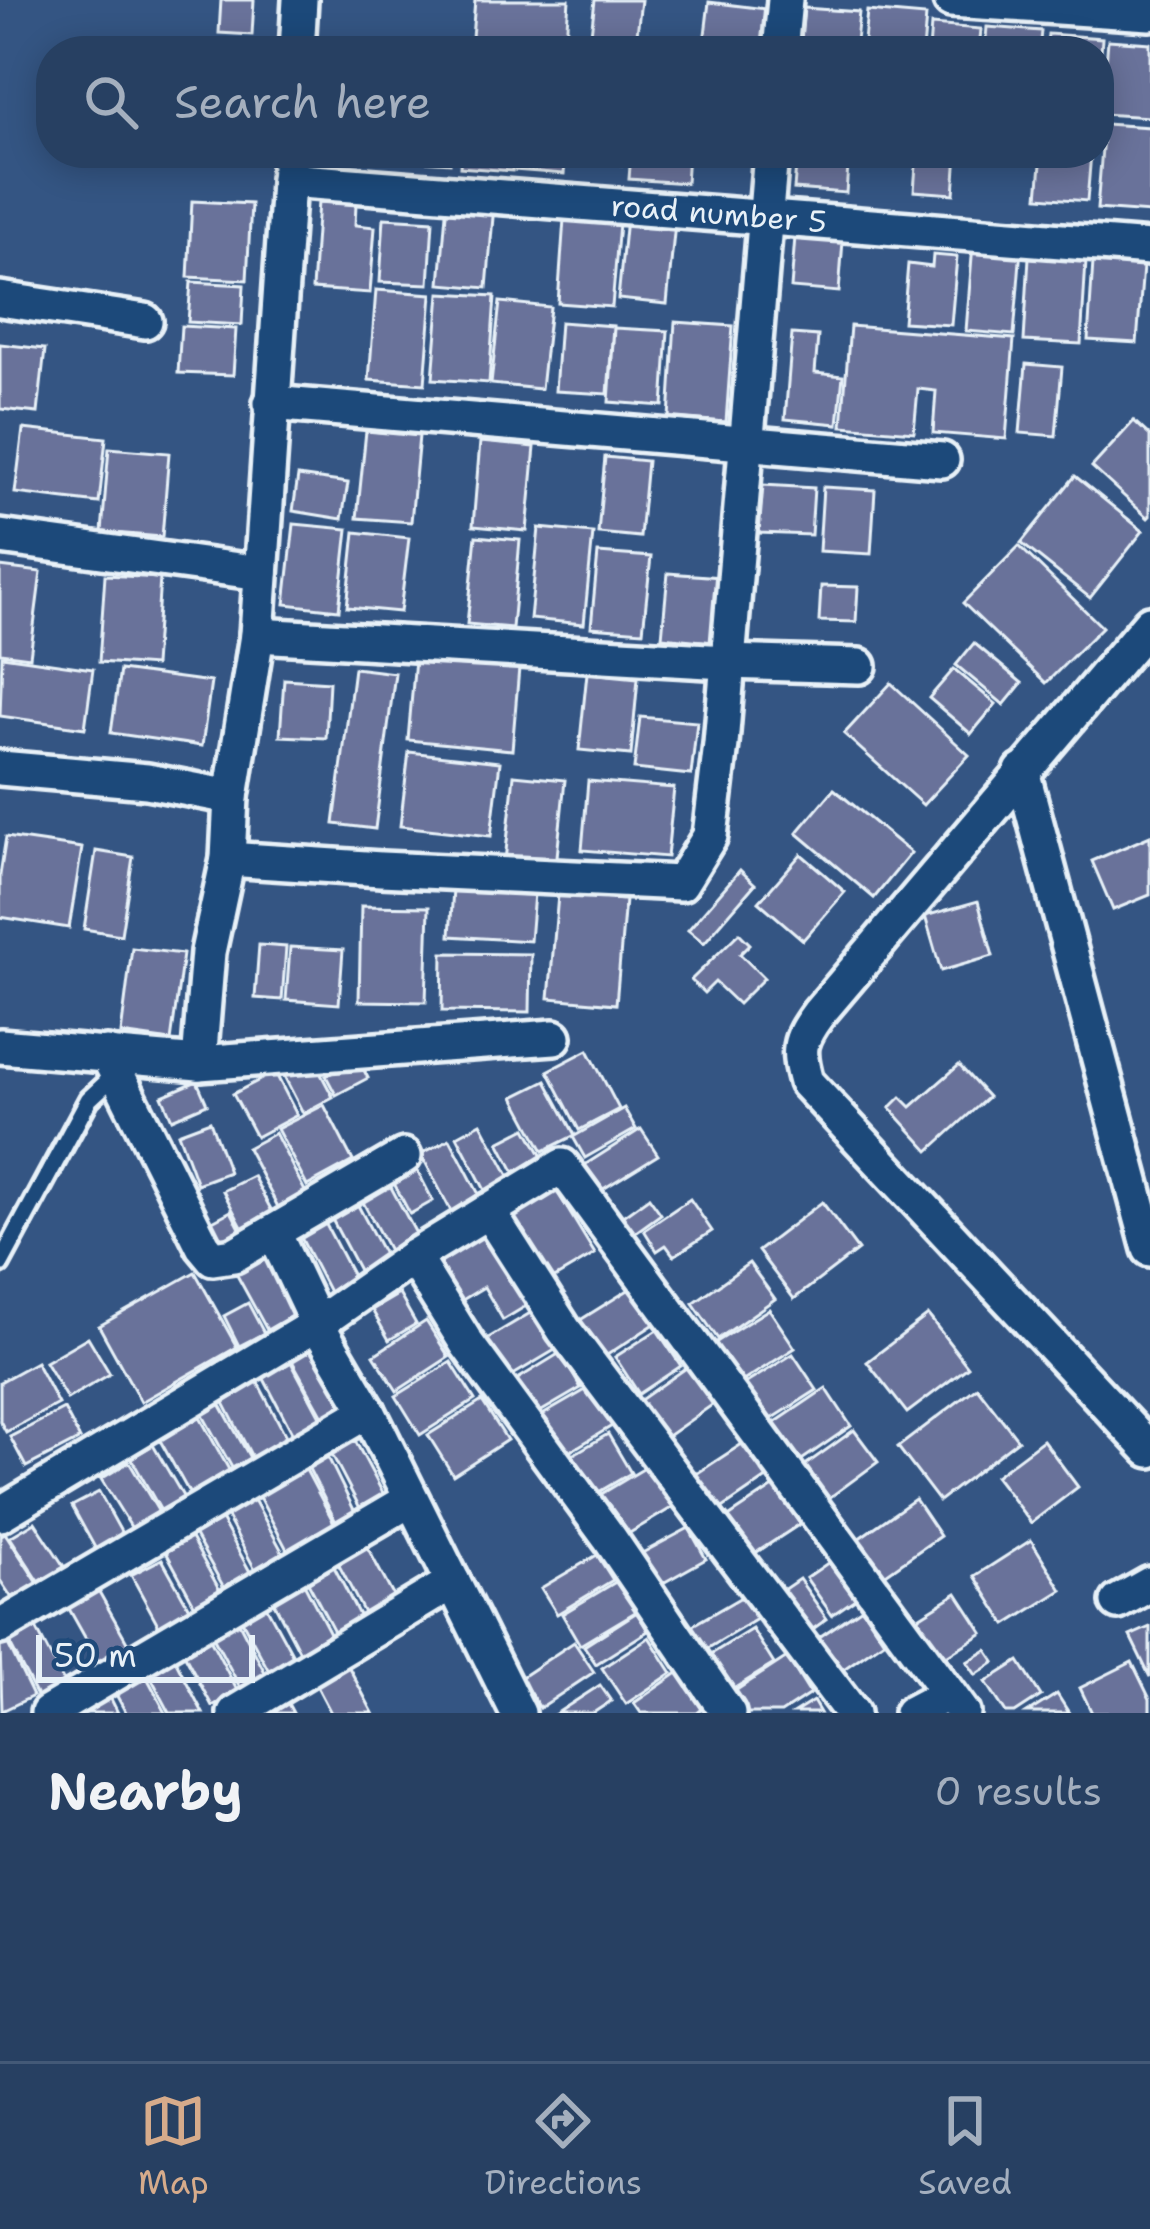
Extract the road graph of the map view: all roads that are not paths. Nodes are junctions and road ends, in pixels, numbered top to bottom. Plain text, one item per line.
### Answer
1 (300, 0) edge
2 (785, 0) edge
3 (951, 0) edge
4 (1150, 13) edge
5 (298, 36) edge
6 (781, 36) edge
7 (289, 168) edge
8 (308, 168) edge
9 (770, 168) edge
10 (766, 217) junction
11 (1150, 248) edge
12 (0, 298) edge
13 (146, 320) dead end
14 (271, 403) junction
15 (746, 444) junction
16 (942, 460) dead end
17 (0, 537) edge
18 (260, 572) junction
19 (1150, 623) edge
20 (257, 635) junction
21 (726, 662) junction
22 (860, 666) dead end
23 (0, 768) edge
24 (1022, 771) junction
25 (231, 796) junction
26 (228, 859) junction
27 (554, 1037) dead end
28 (0, 1046) edge
29 (112, 1063) junction
30 (199, 1063) junction
31 (404, 1156) dead end
32 (488, 1211) junction
33 (274, 1233) junction
34 (1150, 1249) edge
35 (413, 1257) junction
36 (0, 1264) edge
37 (317, 1324) junction
38 (368, 1411) junction
39 (1150, 1450) edge
40 (410, 1500) junction
41 (0, 1514) edge
42 (453, 1582) junction
43 (1150, 1584) edge
44 (1118, 1602) dead end
45 (0, 1627) edge
46 (955, 1703) edge
47 (510, 1711) edge
48 (48, 1713) edge
49 (235, 1713) edge
50 (728, 1713) edge
51 (852, 1713) edge
52 (911, 1713) edge

1 - 5 street
2 - 6 street
3 - 4 street
7 - 14 street
8 - 10 street, road number 5
9 - 10 street
10 - 11 street, road number 5
10 - 15 street
12 - 13 street
14 - 15 street
14 - 18 street
15 - 16 street
15 - 21 street
17 - 18 street
18 - 20 street
19 - 24 street
20 - 21 street
20 - 25 street
21 - 22 street
21 - 26 street
23 - 25 street
24 - 34 street
24 - 39 street
25 - 26 street
26 - 30 street
27 - 30 street
28 - 29 street
29 - 30 street
29 - 33 street
29 - 36 lane
31 - 33 street
32 - 35 street
32 - 46 street
32 - 51 street
33 - 37 street
35 - 37 street
35 - 50 street
37 - 38 street
37 - 41 street
38 - 40 street
38 - 45 street
40 - 42 street
40 - 48 street
42 - 47 street
42 - 49 street
43 - 44 street
46 - 52 street

